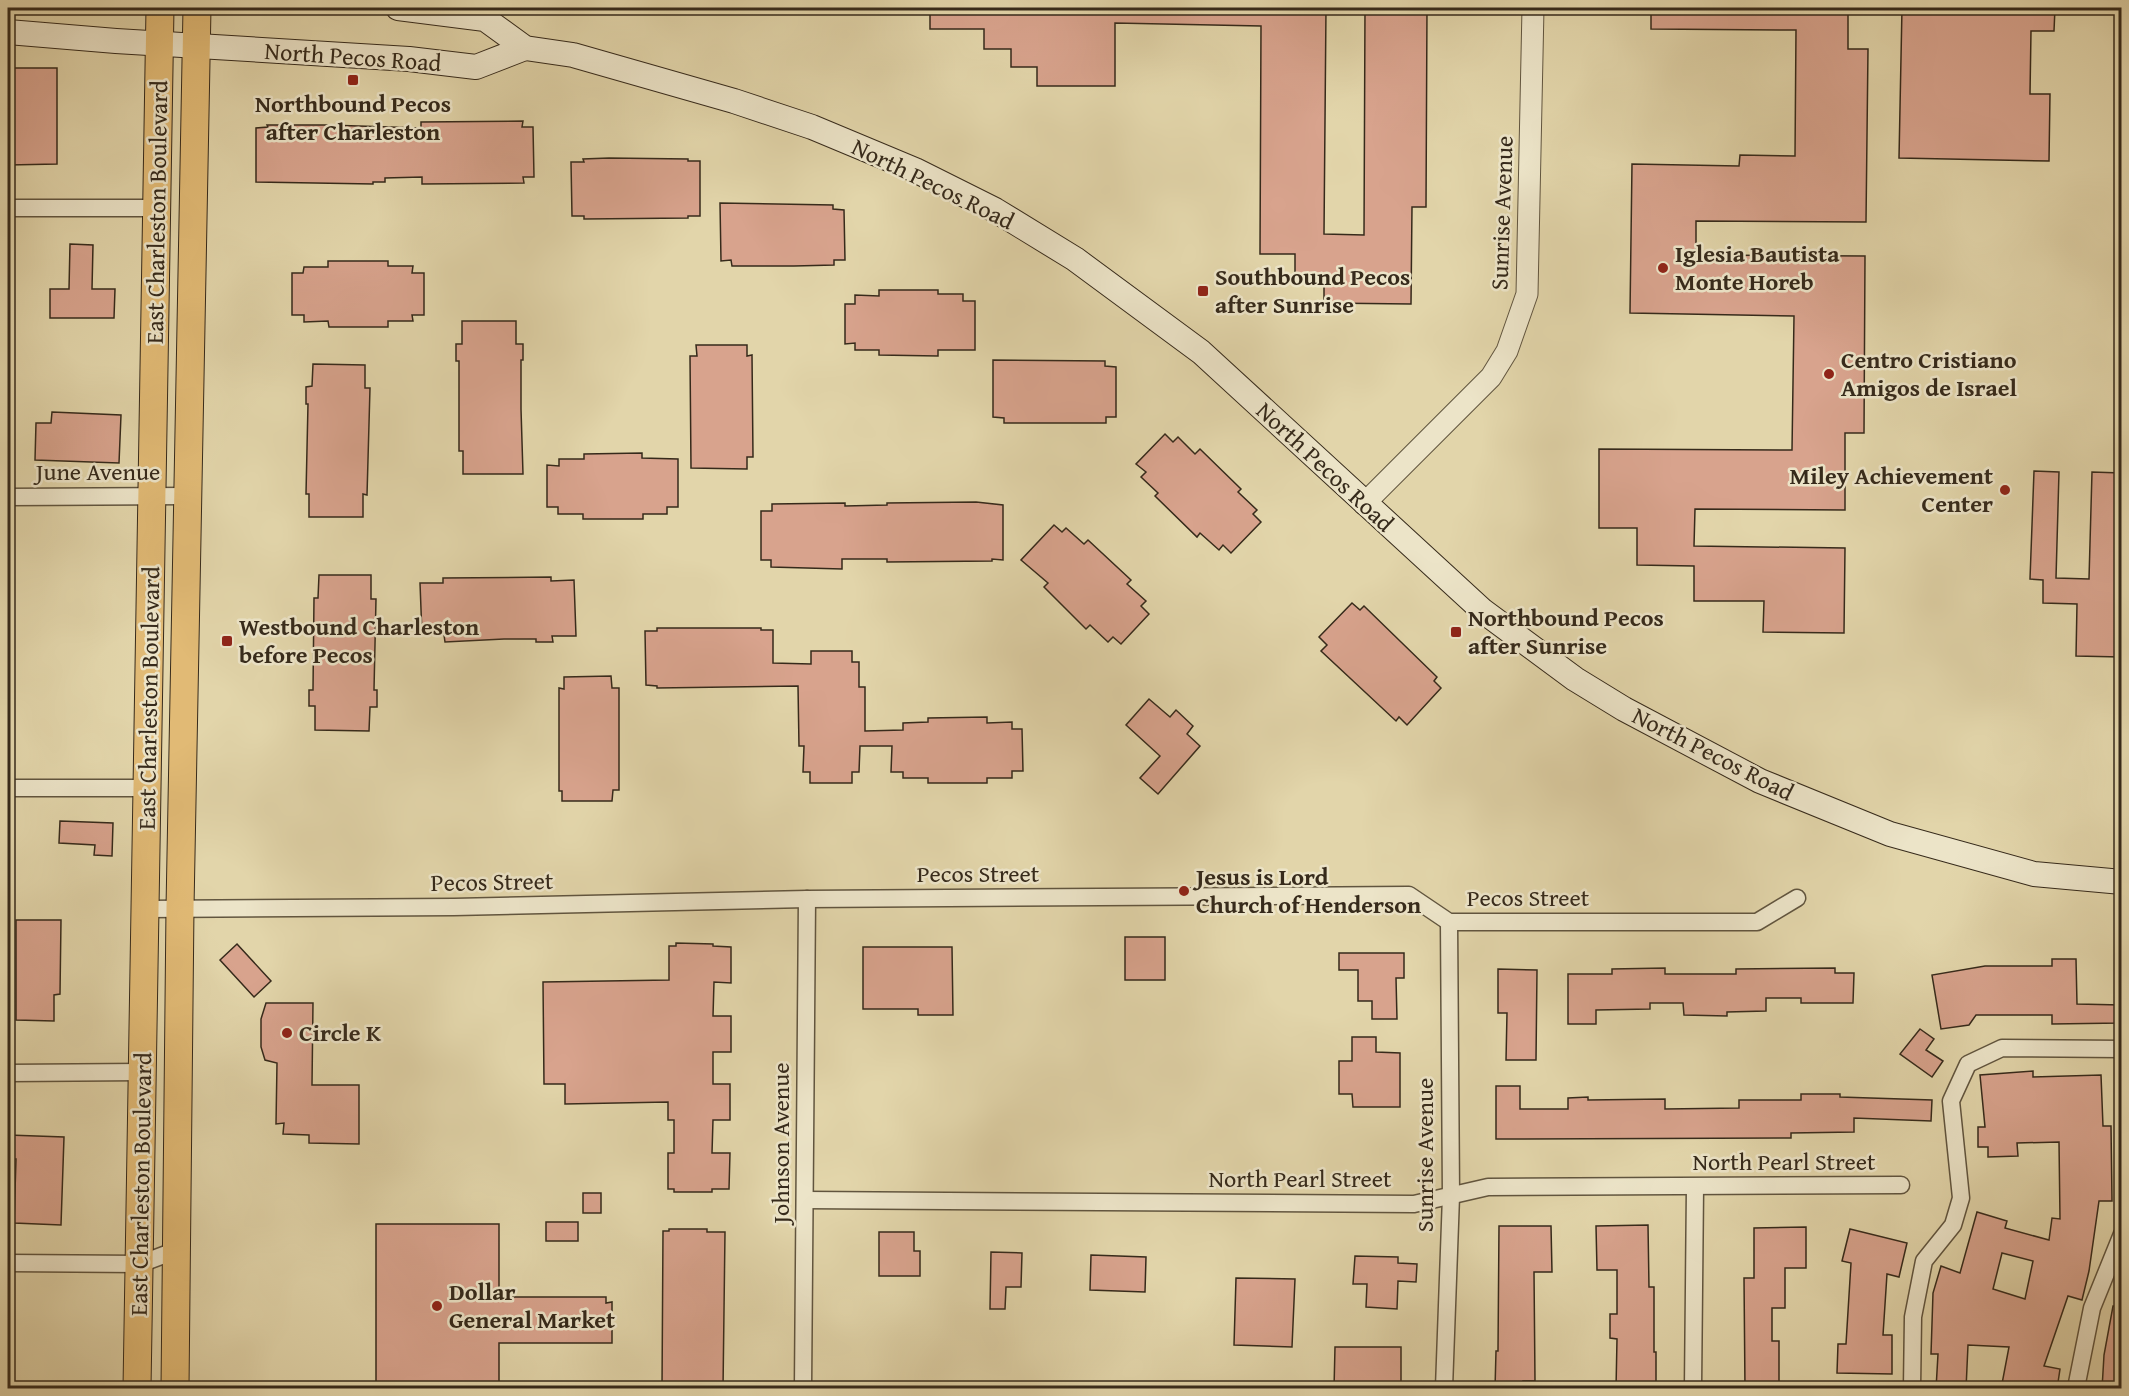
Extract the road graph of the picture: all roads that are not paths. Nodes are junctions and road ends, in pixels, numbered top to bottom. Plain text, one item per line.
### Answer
1 (160, 8) edge
2 (197, 8) edge
3 (398, 8) edge
4 (1533, 8) edge
5 (8, 32) edge
6 (178, 45) junction
7 (525, 48) junction
8 (8, 208) edge
9 (157, 208) junction
10 (152, 496) junction
11 (188, 496) junction
12 (8, 497) edge
13 (1364, 504) junction
14 (8, 788) edge
15 (148, 788) junction
16 (2121, 882) edge
17 (1797, 898) dead end
18 (807, 899) junction
19 (180, 908) junction
20 (146, 909) junction
21 (1449, 922) junction
22 (2121, 1049) edge
23 (143, 1072) junction
24 (8, 1073) edge
25 (1901, 1185) dead end
26 (1695, 1187) junction
27 (1451, 1196) junction
28 (805, 1200) junction
29 (2121, 1234) edge
30 (177, 1250) junction
31 (8, 1263) edge
32 (140, 1264) junction
33 (137, 1389) edge
34 (175, 1389) edge
35 (803, 1389) edge
36 (1444, 1389) edge
37 (1693, 1389) edge
38 (1912, 1389) edge
39 (2076, 1389) edge

1 - 6 main road, East Charleston Boulevard
2 - 6 main road, East Charleston Boulevard
3 - 7 main road, North Pecos Road
4 - 13 street, Sunrise Avenue
5 - 6 main road, North Pecos Road
6 - 7 main road, North Pecos Road
6 - 9 main road, East Charleston Boulevard
6 - 11 main road, East Charleston Boulevard
7 - 13 main road, North Pecos Road
8 - 9 street
9 - 10 main road, East Charleston Boulevard
10 - 11 street, June Avenue
10 - 12 street, June Avenue
10 - 15 main road, East Charleston Boulevard
11 - 19 main road, East Charleston Boulevard
13 - 16 main road, North Pecos Road
14 - 15 street
15 - 20 main road, East Charleston Boulevard
17 - 21 street, Pecos Street
18 - 19 street, Pecos Street
18 - 21 street, Pecos Street
18 - 28 street, Johnson Avenue
19 - 20 street, Pecos Street
19 - 30 main road, East Charleston Boulevard
20 - 23 main road, East Charleston Boulevard
21 - 27 street, Sunrise Avenue
22 - 38 street
23 - 24 street
23 - 32 main road, East Charleston Boulevard
25 - 26 street, North Pearl Street
26 - 27 street, North Pearl Street
26 - 37 street
27 - 28 street, North Pearl Street
27 - 36 street, Sunrise Avenue
28 - 35 street, Johnson Avenue
29 - 39 street
30 - 32 street
30 - 34 main road, East Charleston Boulevard
31 - 32 street
32 - 33 main road, East Charleston Boulevard

